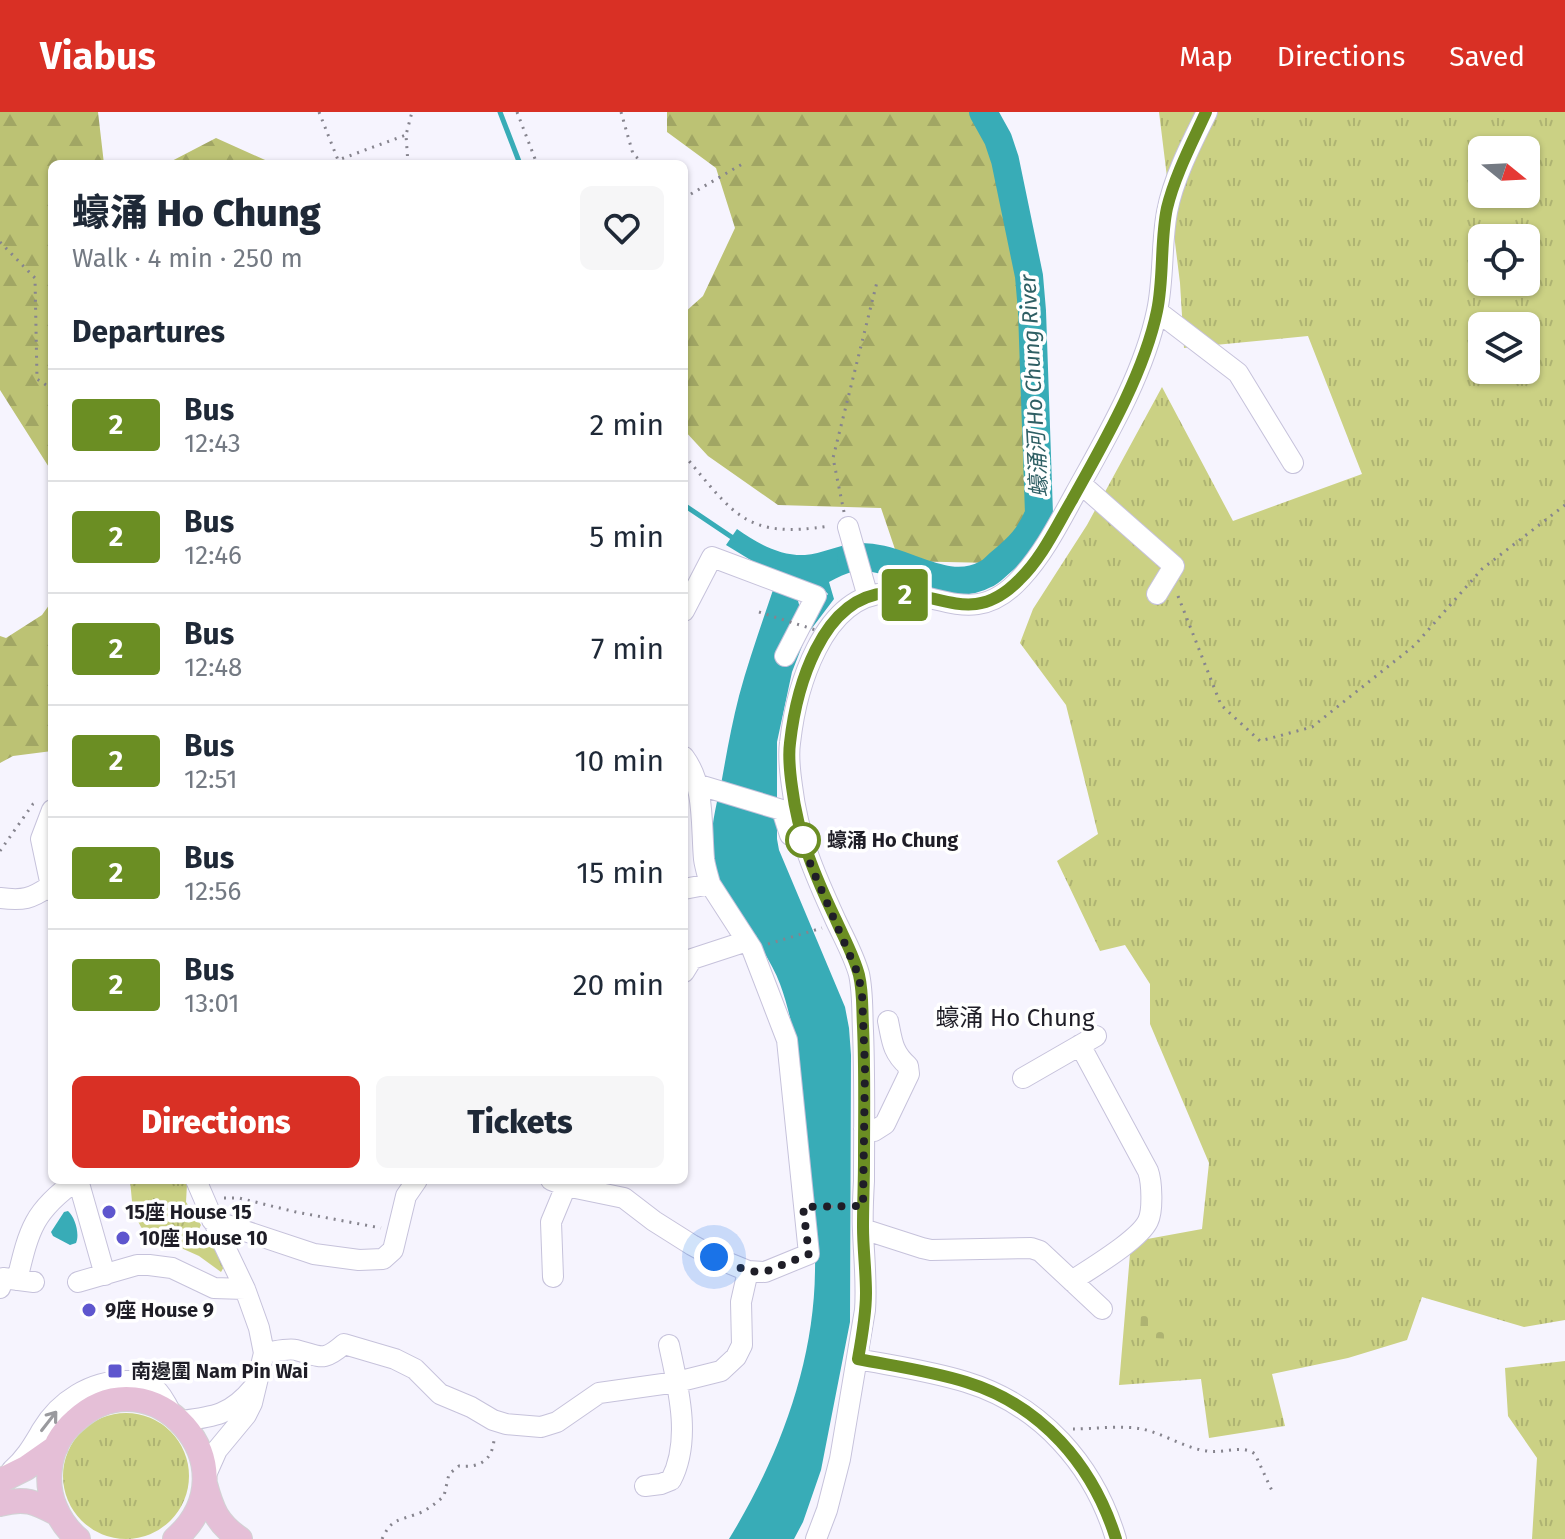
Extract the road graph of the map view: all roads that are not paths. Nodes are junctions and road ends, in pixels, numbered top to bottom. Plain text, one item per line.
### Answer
1 (1207, 112) edge
2 (1157, 311) junction
3 (1293, 463) dead end
4 (1081, 484) junction
5 (847, 525) road end
6 (866, 589) junction
7 (1157, 594) dead end
8 (688, 603) edge
9 (785, 656) dead end
10 (688, 762) edge
11 (704, 787) junction
12 (46, 806) edge
13 (811, 866) junction
14 (48, 874) edge
15 (710, 884) junction
16 (688, 888) edge
17 (48, 890) edge
18 (0, 898) edge
19 (750, 945) junction
20 (688, 966) edge
21 (888, 1021) dead end
22 (1023, 1078) dead end
23 (864, 1129) junction
24 (72, 1184) edge
25 (79, 1184) edge
26 (414, 1184) edge
27 (558, 1184) edge
28 (562, 1184) edge
29 (200, 1190) edge
30 (212, 1220) junction
31 (863, 1229) junction
32 (748, 1271) junction
33 (105, 1275) junction
34 (553, 1277) dead end
35 (1072, 1281) junction
36 (78, 1282) dead end
37 (17, 1283) edge
38 (245, 1289) junction
39 (1102, 1309) dead end
40 (669, 1345) dead end
41 (264, 1353) junction
42 (858, 1359) junction
43 (258, 1382) junction
44 (677, 1382) junction
45 (176, 1417) junction
46 (56, 1447) junction
47 (205, 1480) junction
48 (0, 1481) edge
49 (645, 1486) dead end
50 (0, 1504) edge
51 (68, 1530) edge
52 (175, 1539) edge
53 (240, 1539) edge
54 (816, 1539) edge
55 (1116, 1539) edge

1 - 2 street
2 - 3 street
2 - 4 street
4 - 6 street
4 - 7 street
5 - 6 street
6 - 13 street
8 - 9 street
10 - 11 street
11 - 13 street
11 - 15 street
12 - 14 street
13 - 23 street
15 - 16 street
15 - 19 street
17 - 18 street
19 - 20 street
19 - 32 street
21 - 23 street
22 - 35 street
23 - 31 street
24 - 37 street
25 - 33 street
26 - 30 street
27 - 34 street
28 - 32 street
29 - 30 street
30 - 38 street
31 - 35 street
31 - 42 street
32 - 44 street
33 - 36 street
33 - 38 street
35 - 39 street
38 - 41 street
40 - 44 street
41 - 43 street
41 - 44 street
42 - 54 street
42 - 55 street
43 - 45 street
43 - 47 street
44 - 49 street
45 - 46 main road
45 - 47 main road
48 -> 45 street
46 - 48 main road
46 - 51 main road
47 - 52 main road
47 - 53 main road
50 - 51 main road

